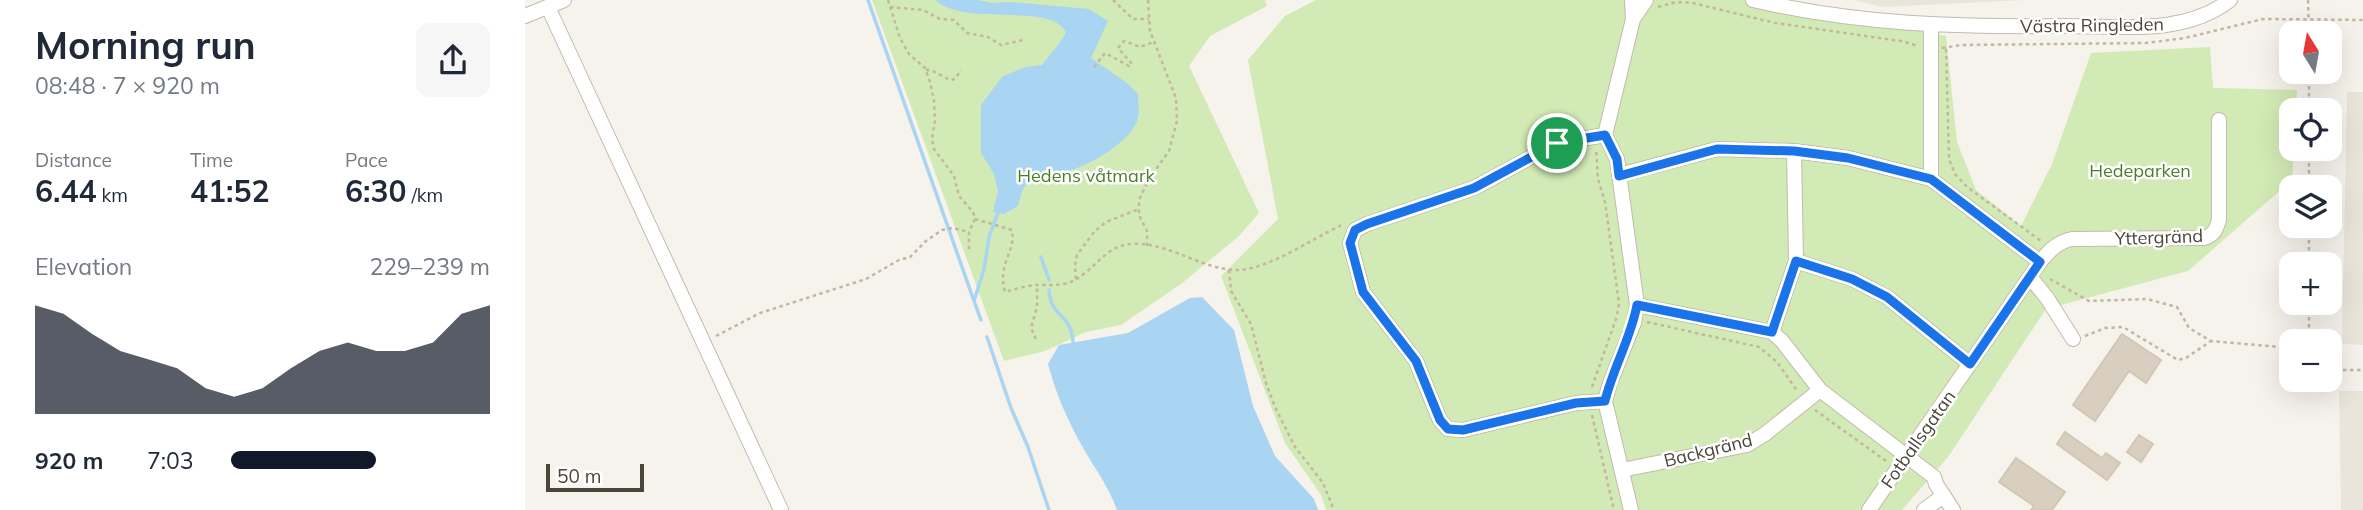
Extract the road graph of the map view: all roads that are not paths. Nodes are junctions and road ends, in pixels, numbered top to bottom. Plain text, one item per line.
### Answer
1 (564, 0) edge
2 (1632, 0) edge
3 (1646, 0) edge
4 (1753, 0) edge
5 (2230, 0) edge
6 (548, 7) junction
7 (525, 16) edge
8 (1633, 19) junction
9 (1931, 25) junction
10 (2219, 120) dead end
11 (1600, 136) junction
12 (1794, 151) junction
13 (1619, 176) junction
14 (1931, 179) junction
15 (1796, 261) junction
16 (2040, 262) junction
17 (2030, 277) junction
18 (1636, 312) junction
19 (1772, 332) junction
20 (2073, 339) road end
21 (1970, 364) junction
22 (1820, 390) junction
23 (1599, 401) junction
24 (1907, 455) junction
25 (1622, 470) junction
26 (1943, 496) junction
27 (781, 510) edge
28 (1631, 510) edge
29 (1870, 510) edge
30 (1924, 510) edge
31 (1953, 510) edge

1 - 6 street
2 - 8 street
3 - 8 street
4 - 9 street, Västra Ringleden
5 - 9 street, Västra Ringleden
6 - 7 street
6 - 27 street
8 - 11 street
9 - 14 street
10 - 16 street, Yttergränd
11 - 13 street
11 - 23 street
12 - 13 street
12 - 14 street
12 - 15 street
13 - 18 street
14 - 16 street
15 - 19 street
15 - 21 street
16 - 17 street, Fotballsgatan
17 - 20 street
17 - 21 street, Fotballsgatan
18 - 19 street
18 - 23 street
19 - 22 street
21 - 24 street, Fotballsgatan
22 - 24 street
22 - 25 street, Backgränd
23 - 25 street
24 - 26 street
24 - 29 street, Fotballsgatan
25 - 28 street
26 - 30 street
26 - 31 street

